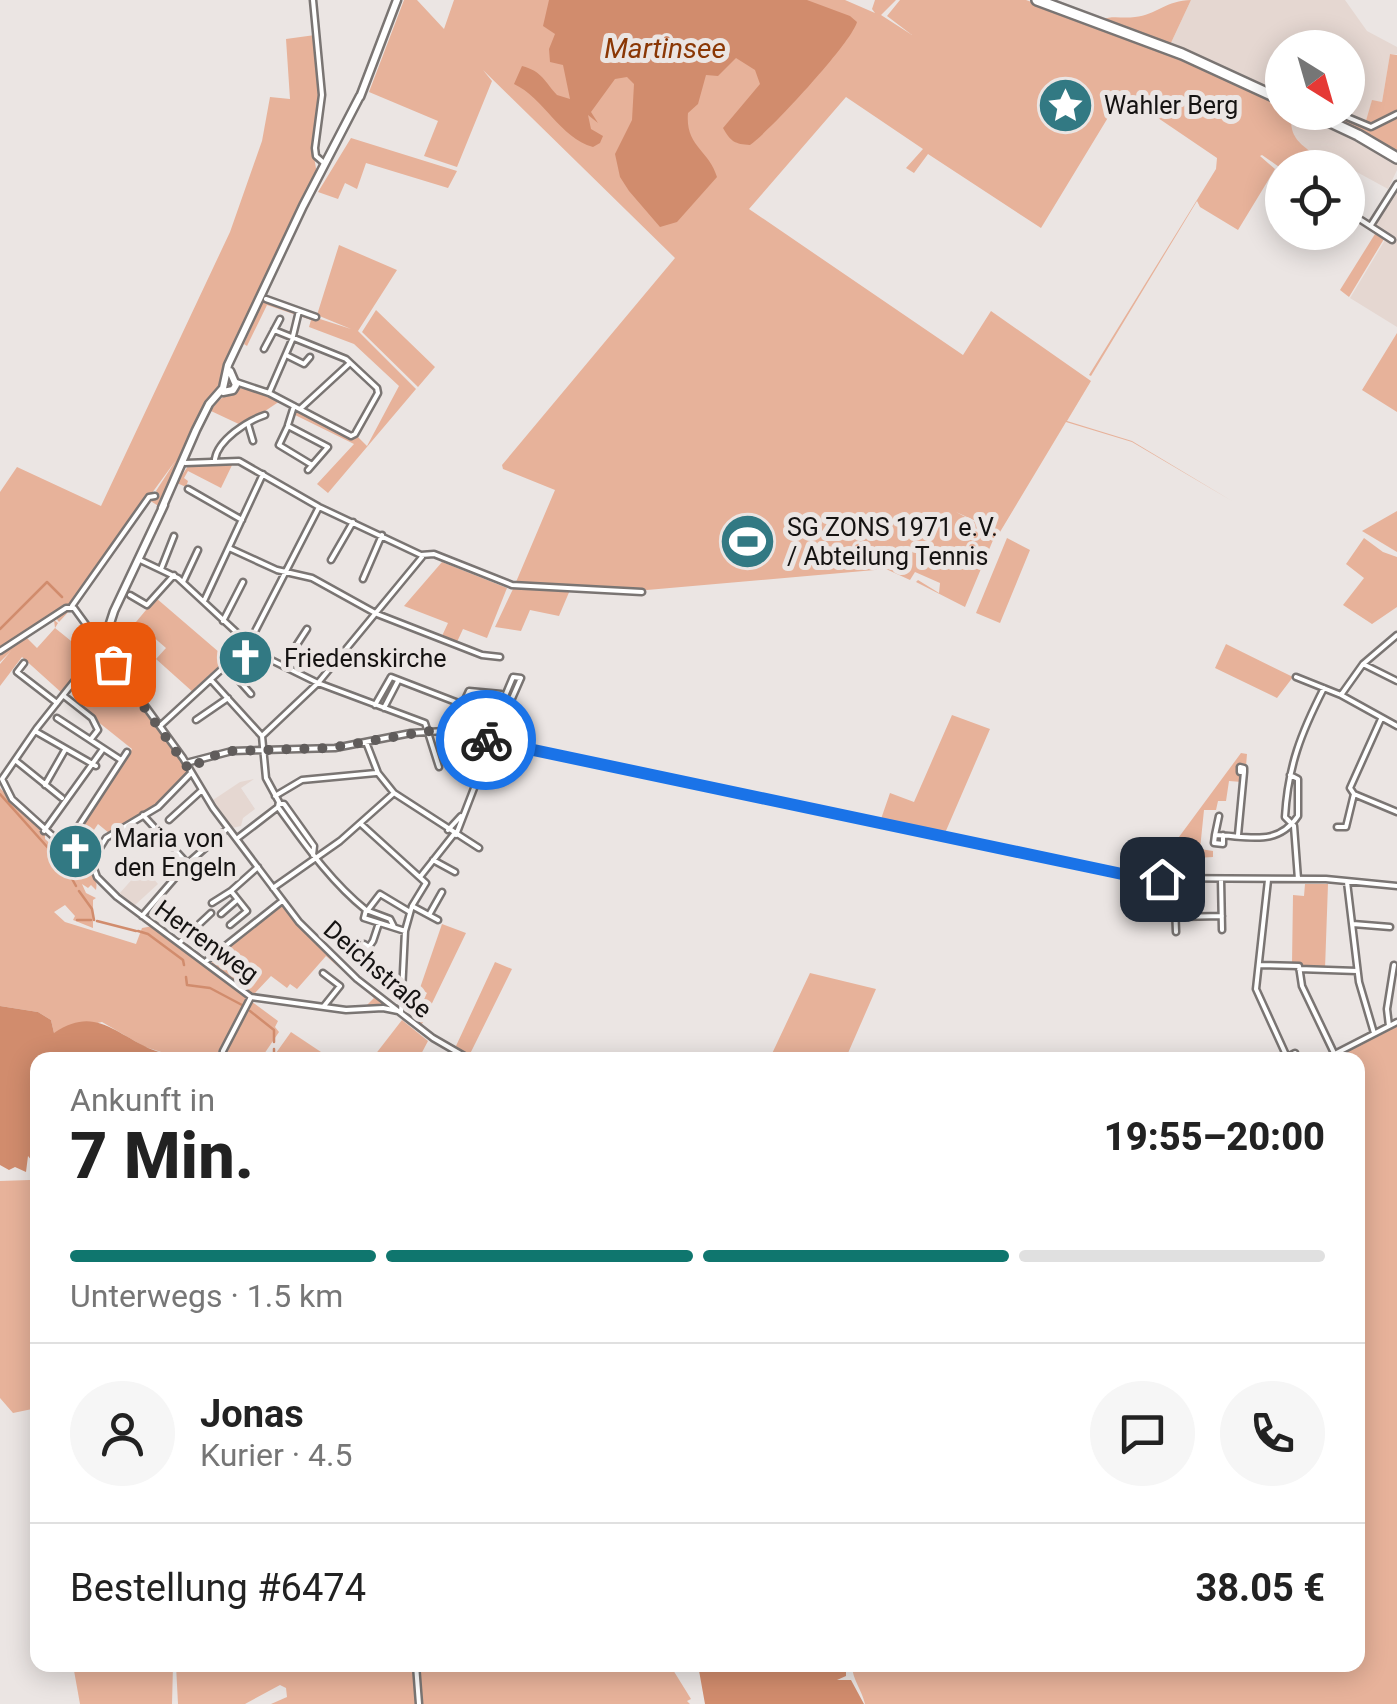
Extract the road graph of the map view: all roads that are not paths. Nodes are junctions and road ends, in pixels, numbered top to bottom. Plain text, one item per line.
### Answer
1 (313, 0) edge
2 (397, 0) edge
3 (1036, 0) edge
4 (1265, 92) edge
5 (1397, 114) edge
6 (1365, 125) edge
7 (1347, 130) edge
8 (1397, 158) edge
9 (325, 165) junction
10 (1396, 184) edge
11 (1365, 222) edge
12 (1371, 225) junction
13 (1392, 240) dead end
14 (266, 299) dead end
15 (299, 312) junction
16 (316, 317) dead end
17 (280, 319) dead end
18 (274, 330) junction
19 (292, 340) junction
20 (264, 349) dead end
21 (286, 354) junction
22 (310, 357) dead end
23 (350, 362) junction
24 (232, 381) junction
25 (225, 389) junction
26 (269, 393) junction
27 (297, 408) junction
28 (264, 415) dead end
29 (248, 424) junction
30 (288, 426) junction
31 (253, 441) dead end
32 (190, 458) junction
33 (215, 460) junction
34 (263, 474) junction
35 (188, 489) dead end
36 (155, 496) dead end
37 (318, 507) junction
38 (242, 520) junction
39 (352, 522) junction
40 (174, 536) dead end
41 (382, 536) junction
42 (229, 548) junction
43 (198, 550) dead end
44 (421, 555) junction
45 (138, 559) junction
46 (330, 560) dead end
47 (161, 569) junction
48 (286, 572) junction
49 (174, 576) junction
50 (363, 580) dead end
51 (183, 582) junction
52 (244, 582) dead end
53 (642, 592) dead end
54 (130, 595) dead end
55 (203, 602) junction
56 (72, 606) junction
57 (377, 614) junction
58 (222, 621) junction
59 (307, 629) dead end
60 (1396, 637) edge
61 (103, 645) junction
62 (248, 645) junction
63 (0, 650) edge
64 (106, 654) junction
65 (96, 657) junction
66 (500, 657) dead end
67 (24, 662) dead end
68 (1364, 664) junction
69 (226, 666) junction
70 (283, 666) junction
71 (1296, 677) dead end
72 (211, 680) junction
73 (398, 680) junction
74 (318, 682) junction
75 (1397, 682) edge
76 (1324, 688) junction
77 (251, 694) dead end
78 (1340, 695) junction
79 (64, 696) junction
80 (505, 696) junction
81 (228, 698) junction
82 (57, 703) junction
83 (375, 704) junction
84 (462, 704) junction
85 (384, 708) junction
86 (50, 712) junction
87 (1381, 718) junction
88 (196, 720) dead end
89 (160, 726) junction
90 (1397, 726) edge
91 (428, 731) junction
92 (35, 732) junction
93 (450, 732) junction
94 (262, 736) junction
95 (90, 740) junction
96 (487, 740) junction
97 (366, 742) junction
98 (66, 748) junction
99 (103, 749) junction
100 (264, 750) junction
101 (127, 752) dead end
102 (205, 758) junction
103 (15, 760) junction
104 (121, 760) junction
105 (186, 763) junction
106 (94, 765) junction
107 (439, 767) dead end
108 (191, 772) junction
109 (1244, 772) dead end
110 (378, 773) junction
111 (1290, 774) junction
112 (45, 785) junction
113 (202, 790) junction
114 (394, 793) junction
115 (1354, 794) junction
116 (276, 796) junction
117 (64, 800) junction
118 (279, 806) junction
119 (1397, 812) edge
120 (142, 815) junction
121 (1219, 816) dead end
122 (169, 820) dead end
123 (361, 824) junction
124 (1292, 824) junction
125 (249, 828) junction
126 (1337, 828) dead end
127 (230, 830) junction
128 (44, 831) junction
129 (452, 833) junction
130 (1238, 835) junction
131 (1260, 837) junction
132 (237, 839) junction
133 (66, 847) junction
134 (1260, 847) dead end
135 (479, 848) dead end
136 (314, 856) junction
137 (433, 860) junction
138 (92, 863) junction
139 (187, 864) junction
140 (258, 867) junction
141 (455, 872) dead end
142 (420, 877) junction
143 (1268, 878) junction
144 (1222, 879) junction
145 (1298, 879) junction
146 (1347, 882) junction
147 (1397, 886) edge
148 (273, 888) junction
149 (230, 891) junction
150 (442, 892) dead end
151 (237, 900) junction
152 (282, 901) junction
153 (212, 903) dead end
154 (1175, 905) dead end
155 (411, 909) junction
156 (367, 910) junction
157 (211, 912) dead end
158 (221, 914) dead end
159 (429, 915) junction
160 (142, 916) junction
161 (1222, 916) junction
162 (1176, 917) junction
163 (438, 920) dead end
164 (379, 924) junction
165 (1353, 924) junction
166 (230, 925) dead end
167 (394, 927) junction
168 (1390, 928) dead end
169 (1222, 930) dead end
170 (404, 931) junction
171 (1176, 932) dead end
172 (179, 942) junction
173 (369, 947) dead end
174 (204, 962) junction
175 (1258, 964) junction
176 (1394, 964) dead end
177 (1299, 969) junction
178 (1358, 972) junction
179 (323, 974) dead end
180 (251, 996) junction
181 (324, 1006) junction
182 (400, 1012) junction
183 (1397, 1022) edge
184 (1389, 1026) junction
185 (1374, 1033) junction
186 (224, 1052) edge
187 (457, 1052) edge
188 (1281, 1052) edge
189 (1333, 1052) edge
190 (1338, 1052) edge
191 (417, 1672) edge
192 (419, 1704) edge

1 - 9 street
2 - 9 street
3 - 4 main road
5 - 6 street
7 - 8 main road
9 - 24 street
10 - 12 street
11 - 12 street
12 - 13 street
14 - 15 street
15 - 16 street
15 - 19 street
17 - 18 street
18 - 19 street
18 - 20 street
19 - 21 street
19 - 23 street
21 - 22 street
21 - 26 street
23 - 27 street
23 - 27 street
24 - 25 street
24 - 25 street
24 - 26 street
25 - 32 street
25 - 32 street
26 - 27 street
27 - 30 street
28 - 29 street
29 - 31 street
29 - 33 street
30 - 30 street
32 - 33 street
32 - 45 street
33 - 34 street
34 - 37 street
34 - 38 street
35 - 38 street
36 - 56 street
37 - 39 street
37 - 48 street
38 - 42 street
39 - 41 street
39 - 46 street
40 - 47 street
41 - 44 street
41 - 50 street
42 - 48 street
42 - 55 street
43 - 51 street
44 - 53 street
44 - 57 street
45 - 47 street
45 - 61 street
47 - 49 street
48 - 57 street
48 - 62 street
49 - 51 street
49 - 54 street
51 - 55 street
52 - 58 street
55 - 58 street
56 - 61 street
56 - 63 street
57 - 66 street
57 - 74 street
58 - 62 street
59 - 70 street
60 - 68 street
61 - 64 street, Deichstraße
61 - 65 street
62 - 69 street
62 - 70 street
64 - 65 street
64 - 89 street, Deichstraße
65 - 79 street
67 - 82 street
68 - 75 street
68 - 78 street
69 - 72 street
69 - 77 street
70 - 74 street
71 - 76 street
72 - 81 street
72 - 89 street
73 - 83 street
73 - 84 street
73 - 85 street
74 - 83 street
74 - 94 street
76 - 78 street
76 - 111 street
78 - 87 street
79 - 82 street
79 - 95 street
80 - 80 street
80 - 84 street
81 - 88 street
81 - 94 street
82 - 86 street
83 - 85 street
84 - 93 street
85 - 91 street
86 - 92 street
86 - 95 street
87 - 90 street
87 - 115 street
89 - 105 street, Deichstraße
91 - 93 street
91 - 97 street
91 - 107 street
92 - 98 street
92 - 103 street
93 - 96 street
94 - 100 street
95 - 99 street
96 - 129 street
96 - 144 street
97 - 100 street
97 - 110 street
98 - 106 street
98 - 112 street
99 - 104 street
99 - 106 street
100 - 102 street
100 - 116 street
101 - 104 street
102 - 105 street
102 - 108 street
103 - 112 street
103 - 128 street
104 - 133 street
105 - 108 street, Deichstraße
106 - 117 street
108 - 113 street, Deichstraße
108 - 120 street
109 - 130 street
110 - 114 street
110 - 116 street
111 - 124 street
111 - 124 street
112 - 117 street
113 - 122 street
113 - 127 street, Deichstraße
114 - 123 street
114 - 129 street
115 - 119 street
115 - 126 street
116 - 118 street
117 - 128 street
118 - 125 street
118 - 136 street
120 - 138 street
120 - 139 street
121 - 130 street
123 - 136 street
123 - 142 street
124 - 131 street
124 - 145 street
125 - 127 street
125 - 132 street
127 - 132 street, Deichstraße
127 - 139 street
128 - 133 street
129 - 135 street
129 - 137 street
130 - 131 street
131 - 134 street
132 - 140 street, Deichstraße
133 - 138 street
136 - 148 street
136 - 156 street
137 - 141 street
137 - 142 street
138 - 160 street, Herrenweg
139 - 160 street
140 - 148 street, Deichstraße
140 - 149 street
142 - 155 street
143 - 144 street
143 - 145 street
143 - 175 street
144 - 161 street
145 - 146 street
146 - 147 street
146 - 165 street
148 - 152 street, Deichstraße
149 - 151 street
149 - 153 street
150 - 159 street
151 - 158 street
151 - 166 street
152 - 174 street
152 - 182 street, Deichstraße
154 - 162 street
155 - 156 street
155 - 159 street
155 - 170 street
156 - 164 street
156 - 167 street
157 - 172 street
159 - 163 street
160 - 172 street, Herrenweg
161 - 162 street
161 - 169 street
162 - 171 street
164 - 167 street
164 - 173 street
165 - 168 street
165 - 178 street
167 - 170 street
170 - 182 street
172 - 174 street, Herrenweg
174 - 180 street, Herrenweg
175 - 177 street
175 - 188 street
176 - 184 street
177 - 178 street
177 - 189 street
178 - 185 street
179 - 181 street
180 - 181 street, Herrenweg
180 - 186 street
181 - 182 street, Herrenweg
182 - 187 street, Deichstraße
183 - 184 street
184 - 185 street
185 - 190 street
191 - 192 street

